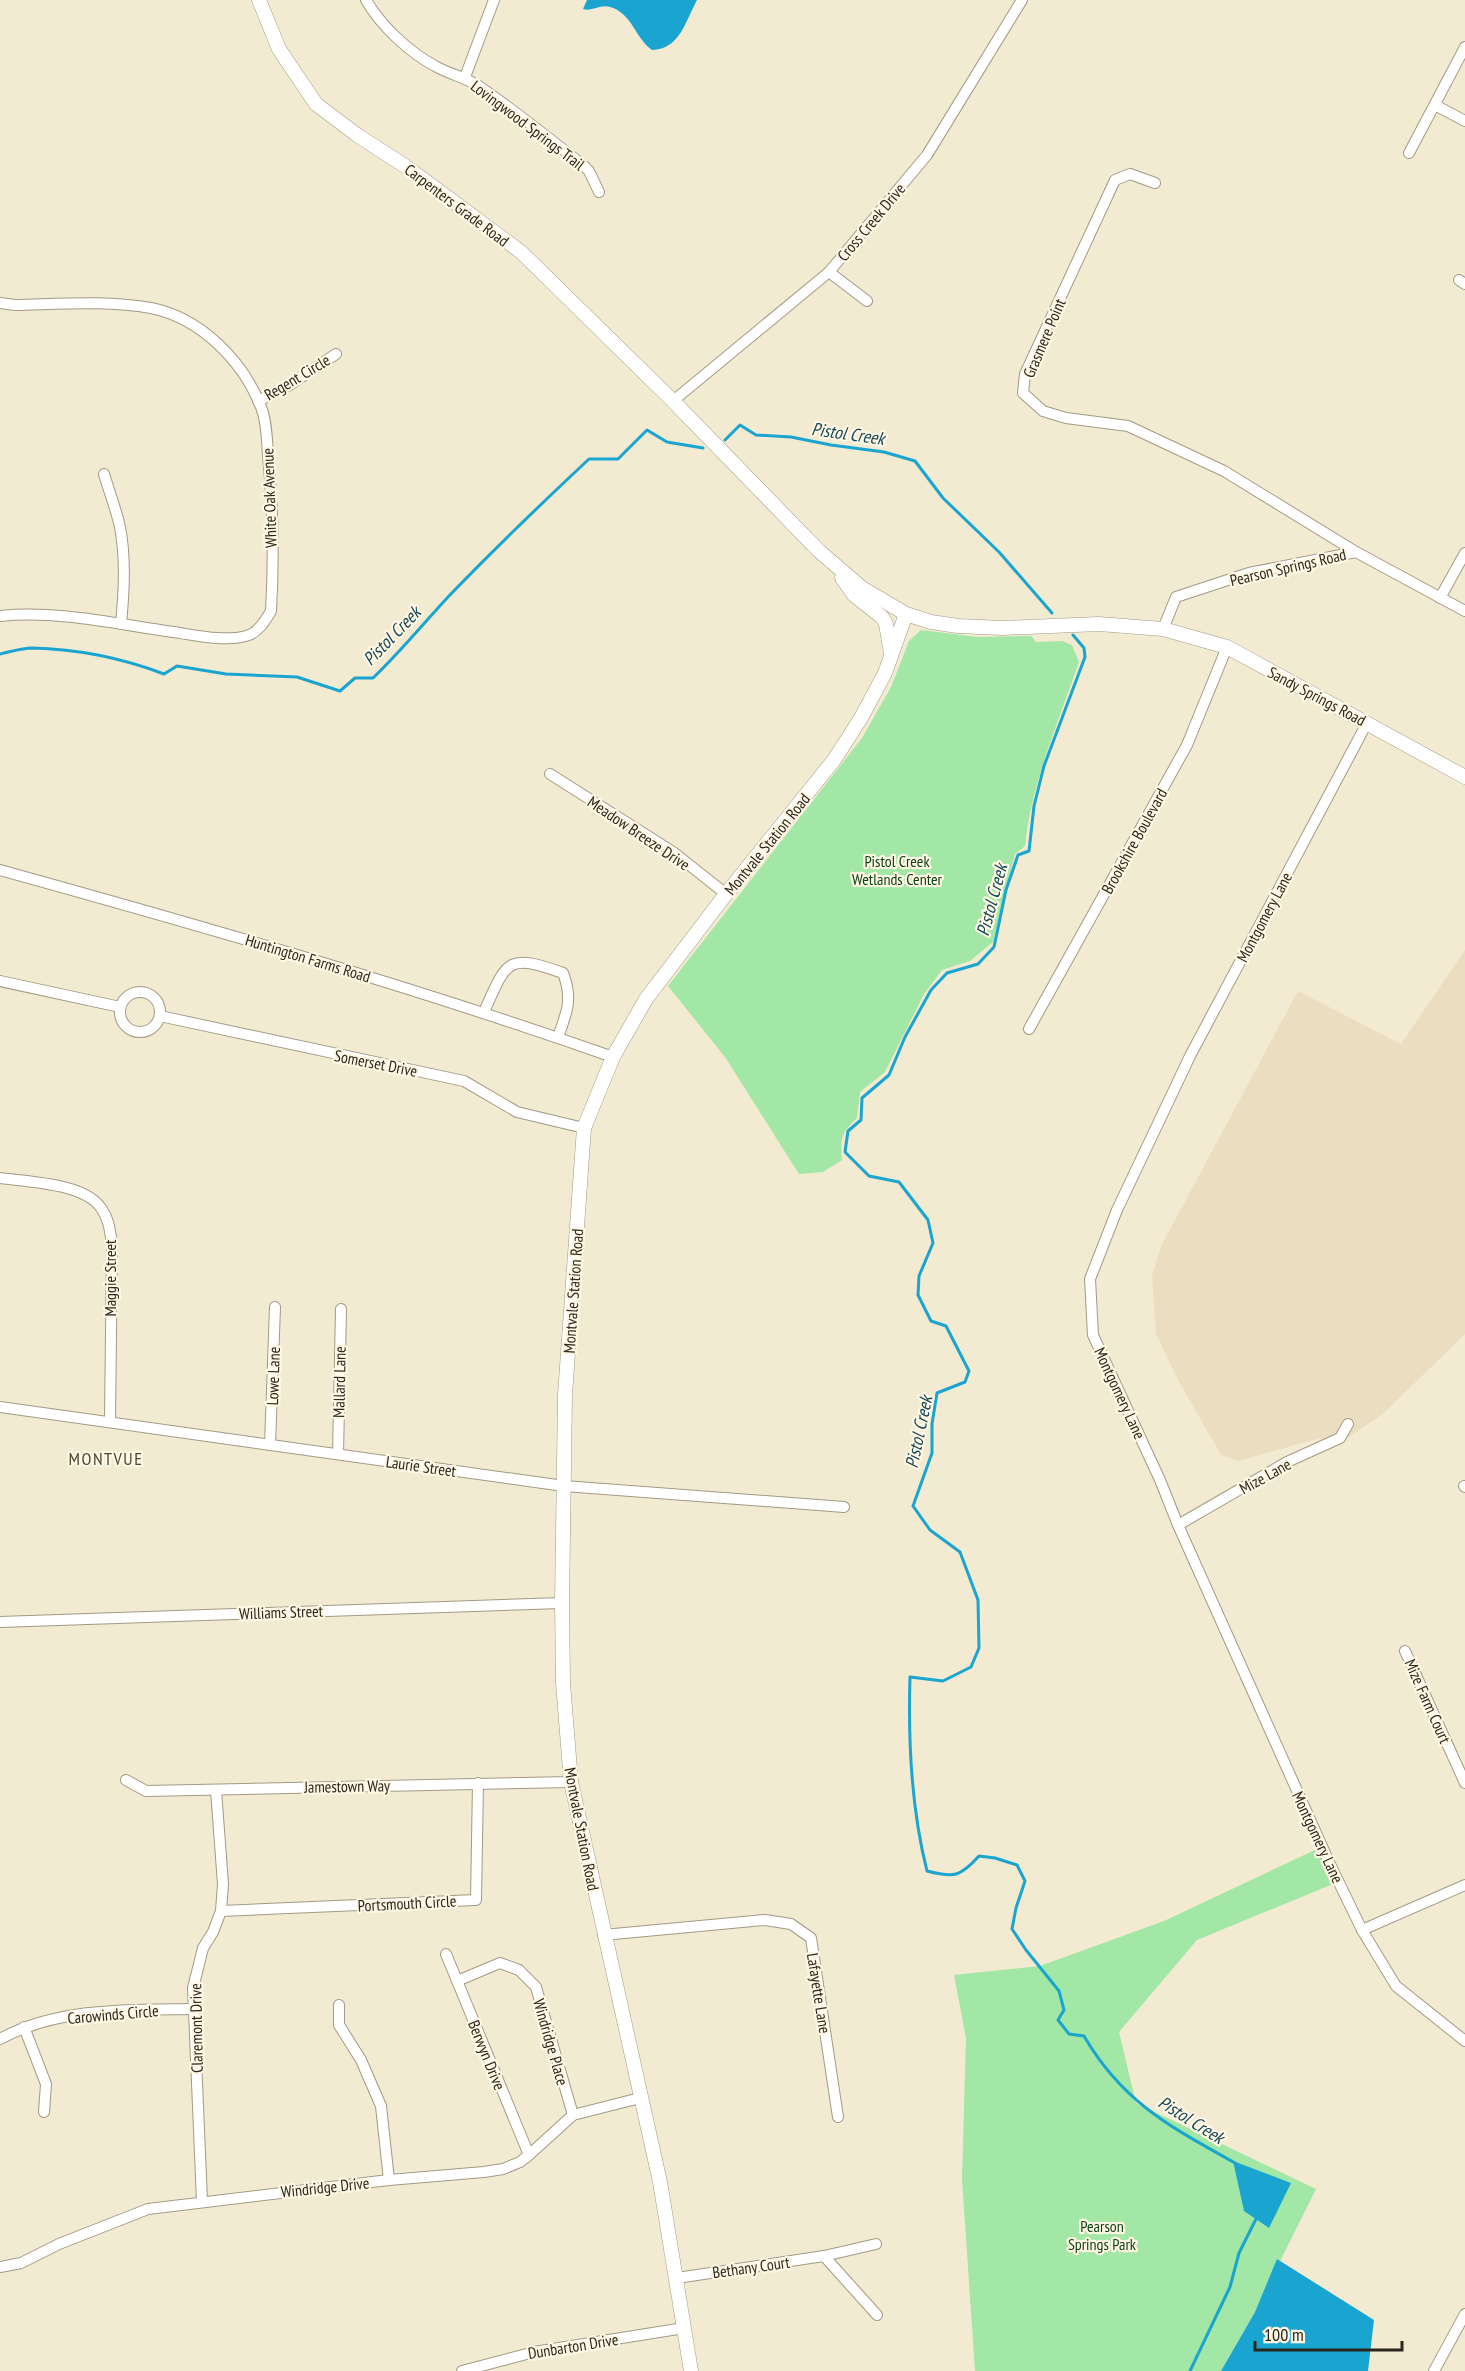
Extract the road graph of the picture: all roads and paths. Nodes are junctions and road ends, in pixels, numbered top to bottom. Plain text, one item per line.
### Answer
1 (259, 0) edge
2 (366, 0) edge
3 (494, 0) edge
4 (1022, 0) edge
5 (1465, 46) edge
6 (465, 77) junction
7 (1435, 105) junction
8 (1465, 121) edge
9 (1409, 153) dead end
10 (1155, 183) dead end
11 (599, 192) dead end
12 (829, 272) junction
13 (867, 301) dead end
14 (0, 303) edge
15 (336, 354) dead end
16 (258, 401) junction
17 (673, 401) junction
18 (105, 474) dead end
19 (1356, 552) junction
20 (1465, 553) edge
21 (836, 568) junction
22 (1440, 597) junction
23 (1465, 610) edge
24 (906, 614) junction
25 (0, 616) edge
26 (121, 624) junction
27 (1163, 629) junction
28 (1227, 647) junction
29 (891, 656) junction
30 (1367, 723) junction
31 (550, 774) dead end
32 (1465, 777) edge
33 (0, 870) edge
34 (726, 894) junction
35 (0, 981) edge
36 (120, 1007) junction
37 (484, 1012) junction
38 (160, 1016) junction
39 (1029, 1029) dead end
40 (558, 1037) junction
41 (614, 1057) junction
42 (584, 1128) junction
43 (0, 1178) edge
44 (275, 1307) dead end
45 (341, 1310) dead end
46 (0, 1407) edge
47 (110, 1422) junction
48 (1348, 1424) dead end
49 (270, 1445) junction
50 (338, 1454) junction
51 (564, 1486) junction
52 (844, 1507) dead end
53 (1178, 1525) junction
54 (562, 1603) junction
55 (0, 1622) edge
56 (1405, 1651) dead end
57 (126, 1780) dead end
58 (571, 1782) junction
59 (478, 1783) junction
60 (1465, 1783) edge
61 (216, 1790) junction
62 (1465, 1885) edge
63 (221, 1911) junction
64 (1362, 1930) junction
65 (603, 1935) junction
66 (446, 1954) dead end
67 (457, 1981) junction
68 (339, 2005) dead end
69 (194, 2009) junction
70 (24, 2027) junction
71 (0, 2039) edge
72 (1465, 2041) edge
73 (640, 2098) junction
74 (44, 2112) dead end
75 (573, 2115) junction
76 (838, 2117) dead end
77 (529, 2156) junction
78 (389, 2180) junction
79 (202, 2201) junction
80 (876, 2244) dead end
81 (824, 2256) junction
82 (0, 2266) edge
83 (677, 2277) junction
84 (1465, 2314) edge
85 (877, 2315) dead end
86 (684, 2328) junction
87 (462, 2371) edge
88 (691, 2371) edge
89 (1434, 2371) edge

1 - 17 street, Carpenters Grade Road
2 - 6 street, Lovingwood Springs Trail
3 - 6 street
4 - 12 street, Cross Creek Drive
5 - 7 street
6 - 11 street, Lovingwood Springs Trail
7 - 8 street
7 - 9 street
10 - 19 street, Grasmere Point
12 - 13 street
12 - 17 street, Cross Creek Drive
14 - 16 street, White Oak Avenue
15 - 16 street, Regent Circle
16 - 26 street, White Oak Avenue
17 - 21 street
18 - 26 street
19 - 22 street, Pearson Springs Road
19 - 27 street, Pearson Springs Road
20 - 22 street
21 - 24 street
21 - 29 street
22 - 23 street, Pearson Springs Road
24 - 27 street
24 - 29 street, Montvale Station Road
25 - 26 street, White Oak Avenue
27 - 28 street, Sandy Springs Road
28 - 30 street, Sandy Springs Road
28 - 39 street, Brookshire Boulevard
29 - 34 street, Montvale Station Road
30 - 32 street, Sandy Springs Road
30 - 53 street, Montgomery Lane
31 - 34 street, Meadow Breeze Drive
33 - 37 street, Huntington Farms Road
34 - 41 street, Montvale Station Road
35 - 36 street
36 - 38 street
36 - 38 street
37 - 40 street, Huntington Farms Road
37 - 40 street
38 - 42 street, Somerset Drive
40 - 41 street, Huntington Farms Road
41 - 42 street, Montvale Station Road
42 - 51 street, Montvale Station Road
43 - 47 street, Maggie Street
44 - 49 street, Lowe Lane
45 - 50 street, Mallard Lane
46 - 47 street, Laurie Street
47 - 49 street, Laurie Street
48 - 53 street, Mize Lane
49 - 50 street, Laurie Street
50 - 51 street, Laurie Street
51 - 52 street, Laurie Street
51 - 54 street, Montvale Station Road
53 - 64 street, Montgomery Lane
54 - 55 street, Williams Street
54 - 58 street, Montvale Station Road
56 - 60 street, Mize Farm Court
57 - 61 street, Jamestown Way
58 - 59 street, Jamestown Way
58 - 65 street, Montvale Station Road
59 - 61 street, Jamestown Way
59 - 63 street, Portsmouth Circle
61 - 63 street, Claremont Drive
62 - 64 street
63 - 69 street, Claremont Drive
64 - 72 street, Montgomery Lane
65 - 73 street, Montvale Station Road
65 - 76 street, Lafayette Lane
66 - 67 street, Berwyn Drive
67 - 75 street, Windridge Place
67 - 77 street, Berwyn Drive
68 - 78 street
69 - 70 street, Carowinds Circle
69 - 79 street, Claremont Drive
70 - 71 street, Carowinds Circle
70 - 74 street
73 - 75 street, Windridge Drive
73 - 83 street, Montvale Station Road
75 - 77 street, Windridge Drive
77 - 78 street, Windridge Drive
78 - 79 street, Windridge Drive
79 - 82 street, Windridge Drive
80 - 81 street, Bethany Court
81 - 83 street, Bethany Court
81 - 85 street
83 - 86 street, Montvale Station Road
84 - 89 street
86 - 87 street, Dunbarton Drive
86 - 88 street, Montvale Station Road

